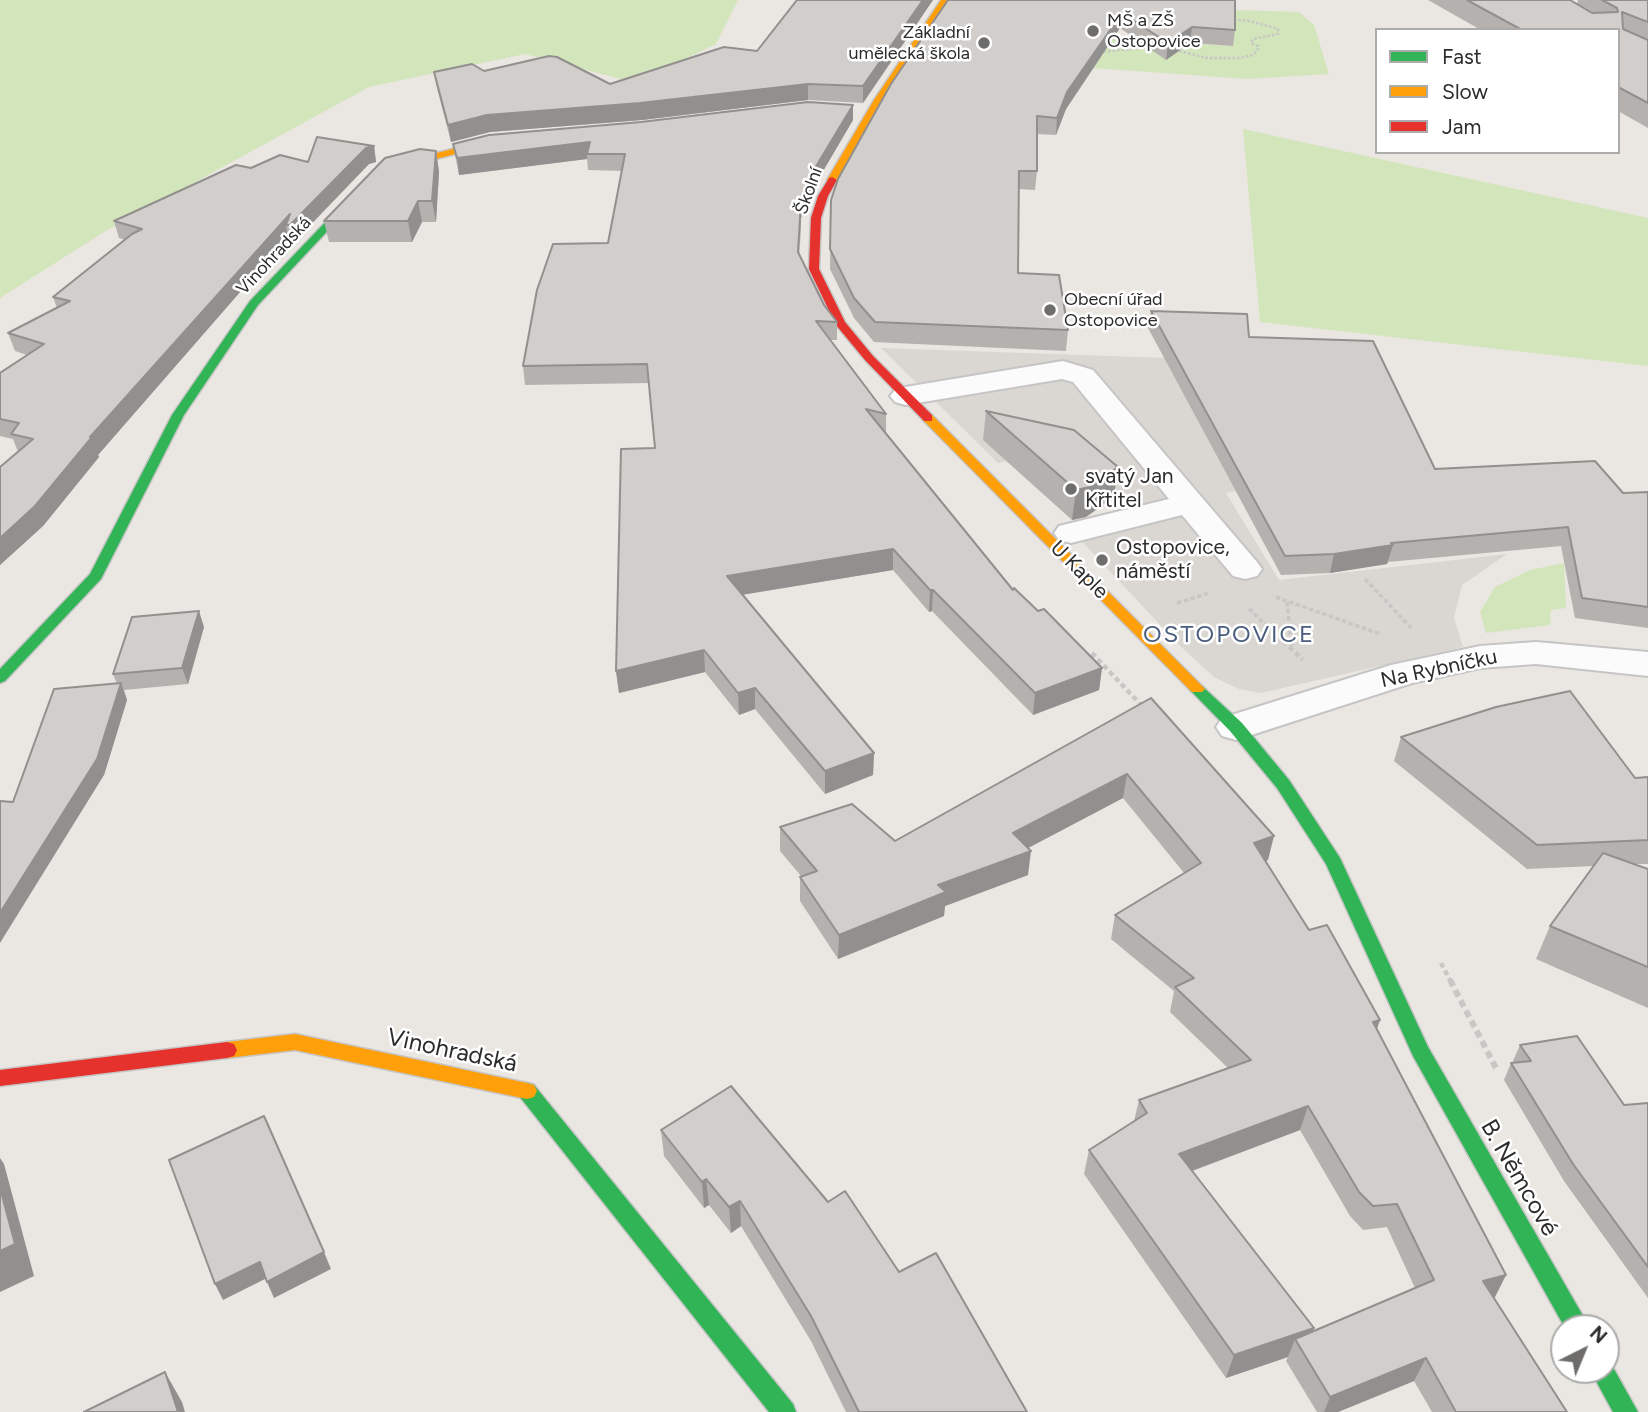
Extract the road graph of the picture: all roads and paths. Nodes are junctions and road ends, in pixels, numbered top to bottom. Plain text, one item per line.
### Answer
1 (945, 0) edge
2 (1223, 19) edge
3 (1161, 47) edge
4 (1172, 49) edge
5 (1095, 52) edge
6 (518, 140) edge
7 (905, 396) junction
8 (1191, 503) junction
9 (1071, 533) dead end
10 (1249, 574) junction
11 (1365, 579) dead end
12 (1287, 602) junction
13 (1166, 607) dead end
14 (1385, 636) dead end
15 (1419, 636) dead end
16 (1292, 650) dead end
17 (1648, 664) edge
18 (0, 678) edge
19 (1236, 727) junction
20 (1420, 1050) joint
21 (0, 1078) edge
22 (1570, 1314) edge
23 (1610, 1384) edge
24 (784, 1412) edge
25 (1626, 1412) edge

1 - 7 street, Školní
2 - 4 path
3 - 5 path
6 - 18 street, Vinohradská
7 - 8 street
7 - 19 street, U Kaple
8 - 9 street, U Kaple
8 - 10 street
10 - 12 path
10 - 13 path
11 - 15 path
12 - 14 path
12 - 16 path
17 - 19 street, Na Rybníčku
19 - 20 street, U Kaple
20 - 22 street, B. Němcové
21 - 24 street, Vinohradská
23 - 25 street

